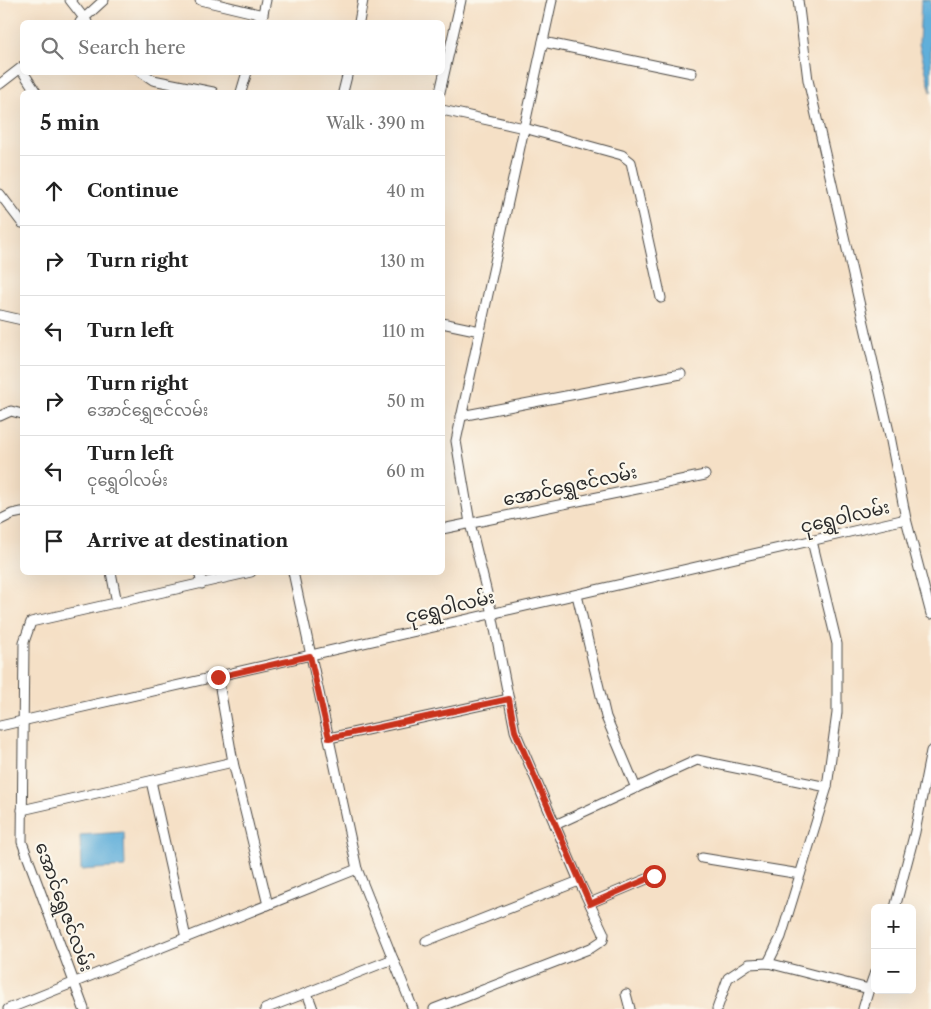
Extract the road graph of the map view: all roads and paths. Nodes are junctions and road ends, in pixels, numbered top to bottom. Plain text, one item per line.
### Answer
1 (70, 0) edge
2 (104, 0) edge
3 (200, 0) edge
4 (266, 0) edge
5 (364, 0) edge
6 (461, 0) edge
7 (552, 0) edge
8 (788, 0) edge
9 (798, 1) edge
10 (262, 19) edge
11 (82, 20) edge
12 (84, 20) edge
13 (359, 20) edge
14 (543, 42) junction
15 (445, 70) edge
16 (20, 71) edge
17 (692, 73) dead end
18 (25, 75) edge
19 (146, 75) edge
20 (246, 75) edge
21 (347, 75) edge
22 (444, 75) edge
23 (0, 84) edge
24 (35, 90) edge
25 (203, 90) edge
26 (242, 90) edge
27 (344, 90) edge
28 (440, 90) edge
29 (445, 111) edge
30 (524, 128) junction
31 (0, 194) edge
32 (20, 220) edge
33 (662, 298) dead end
34 (0, 315) edge
35 (20, 320) edge
36 (445, 324) edge
37 (480, 331) junction
38 (681, 374) dead end
39 (20, 413) edge
40 (0, 416) edge
41 (461, 416) junction
42 (705, 475) dead end
43 (20, 512) edge
44 (906, 519) junction
45 (0, 520) edge
46 (470, 523) junction
47 (445, 529) edge
48 (812, 541) junction
49 (112, 575) edge
50 (200, 575) edge
51 (239, 575) edge
52 (294, 575) edge
53 (202, 584) junction
54 (577, 595) junction
55 (117, 603) junction
56 (492, 614) junction
57 (931, 614) edge
58 (310, 656) junction
59 (218, 677) junction
60 (509, 699) junction
61 (23, 721) junction
62 (0, 726) edge
63 (329, 738) junction
64 (931, 751) edge
65 (233, 762) junction
66 (151, 781) junction
67 (826, 787) junction
68 (636, 788) junction
69 (22, 810) junction
70 (555, 825) junction
71 (702, 858) dead end
72 (357, 869) junction
73 (800, 874) junction
74 (654, 876) dead end
75 (579, 881) junction
76 (590, 904) junction
77 (896, 904) edge
78 (268, 905) junction
79 (186, 938) junction
80 (426, 941) dead end
81 (393, 959) junction
82 (768, 963) junction
83 (74, 982) junction
84 (871, 983) edge
85 (869, 989) junction
86 (307, 993) junction
87 (626, 994) dead end
88 (8, 1009) edge
89 (84, 1009) edge
90 (265, 1009) edge
91 (313, 1009) edge
92 (413, 1009) edge
93 (434, 1009) edge
94 (630, 1009) edge
95 (717, 1009) edge
96 (863, 1009) edge

1 - 11 street
2 - 12 street
3 - 10 street
4 - 10 street
5 - 13 street
6 - 15 street
7 - 14 street
8 - 9 street
9 - 44 street
14 - 17 street
14 - 30 street
16 - 23 street
18 - 24 street
19 - 25 street
20 - 26 street
21 - 27 street
22 - 28 street
29 - 30 street
30 - 33 street
30 - 37 street
31 - 32 street
34 - 35 street
36 - 37 street
37 - 41 street
38 - 41 street
39 - 40 street
41 - 46 street
42 - 46 street, အောင်ရွှေဇင်လမ်း
43 - 45 street
44 - 48 street, ငုရွှေဝါလမ်း
44 - 57 street
46 - 47 street, အောင်ရွှေဇင်လမ်း
46 - 56 street
48 - 54 street, ငုရွှေဝါလမ်း
48 - 67 street
49 - 55 street
50 - 53 street
51 - 53 street, အောင်ရွှေဇင်လမ်း
52 - 58 street
53 - 55 street, အောင်ရွှေဇင်လမ်း
54 - 56 street, ငုရွှေဝါလမ်း
54 - 68 street
55 - 61 street, အောင်ရွှေဇင်လမ်း
56 - 58 street, ငုရွှေဝါလမ်း
56 - 60 street
58 - 59 street, ငုရွှေဝါလမ်း
58 - 63 street
59 - 61 street, ငုရွှေဝါလမ်း
59 - 65 street
60 - 63 street
60 - 70 street
61 - 62 street, ငုရွှေဝါလမ်း
61 - 69 street, အောင်ရွှေဇင်လမ်း
63 - 72 street
64 - 77 street
65 - 66 street
65 - 78 street
66 - 69 street
66 - 79 street
67 - 68 street
67 - 73 street
68 - 70 street
69 - 83 street, အောင်ရွှေဇင်လမ်း
70 - 75 street
71 - 73 street
72 - 78 street
72 - 81 street
73 - 82 street
74 - 76 street
75 - 76 street
75 - 80 street
76 - 93 street
78 - 79 street
79 - 83 street
81 - 86 street
81 - 92 street
82 - 85 street
82 - 95 street
83 - 88 street
83 - 89 street, အောင်ရွှေဇင်လမ်း
84 - 85 street
85 - 96 street
86 - 90 street
86 - 91 street
87 - 94 street

